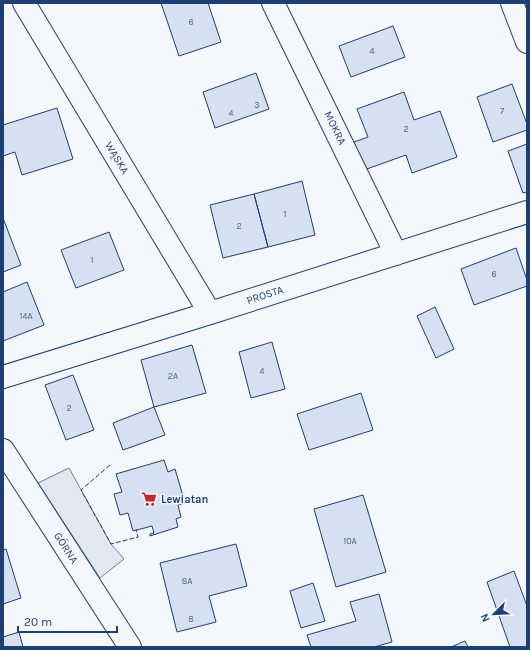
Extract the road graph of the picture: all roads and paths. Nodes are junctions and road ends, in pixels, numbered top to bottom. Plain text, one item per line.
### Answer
1 (24, 3) edge
2 (273, 3) edge
3 (512, 3) edge
4 (527, 42) edge
5 (527, 212) edge
6 (396, 254) junction
7 (210, 313) junction
8 (3, 377) edge
9 (3, 450) edge
10 (130, 647) edge

1 - 7 street, WĄSKA
2 - 6 street, MOKRA
3 - 4 street
5 - 6 street, PROSTA
6 - 7 street, PROSTA
7 - 8 street, PROSTA
9 - 10 street, GÓRNA

